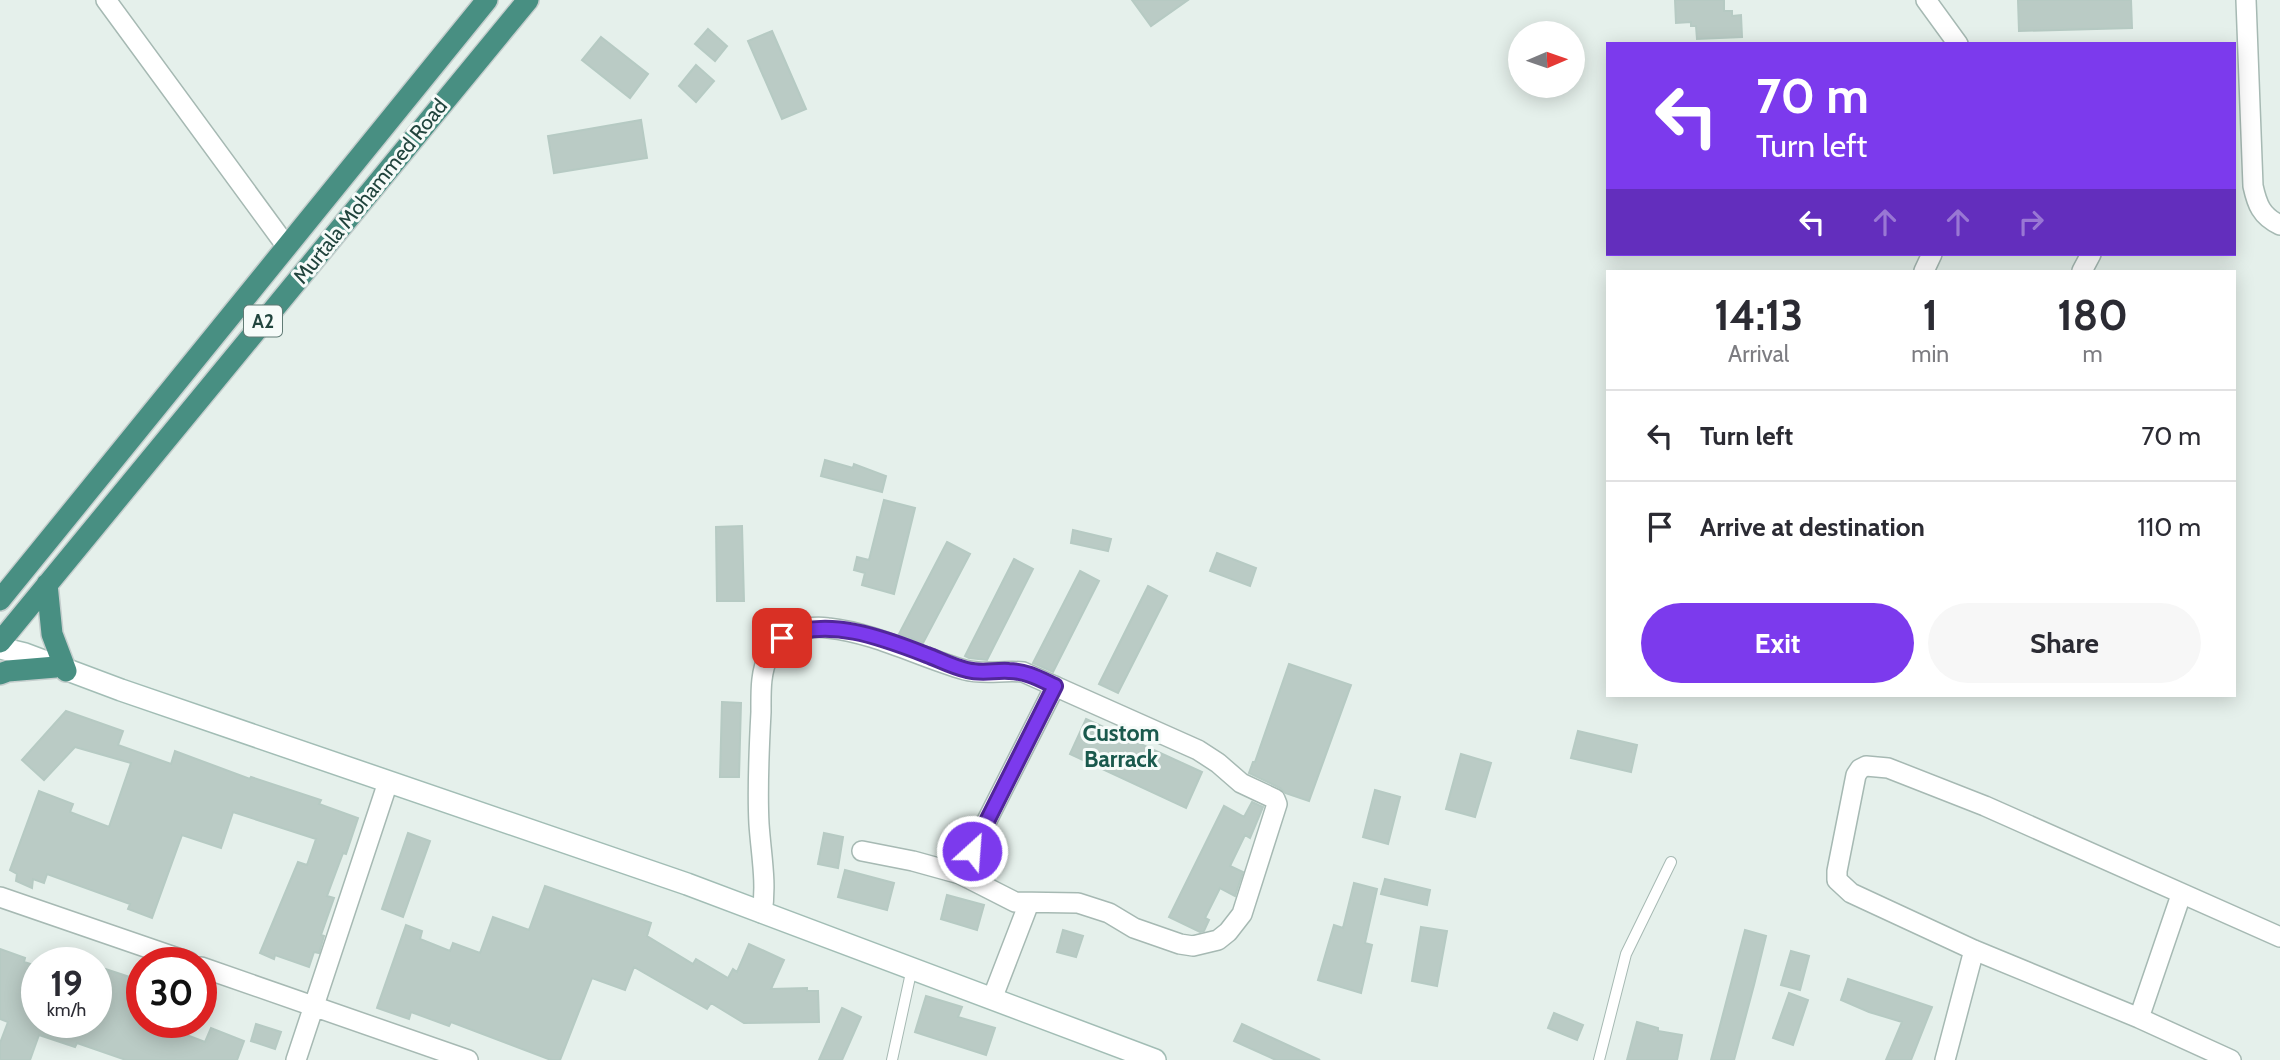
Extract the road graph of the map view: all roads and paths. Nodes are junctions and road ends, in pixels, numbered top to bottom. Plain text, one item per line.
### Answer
1 (106, 0) edge
2 (487, 0) edge
3 (528, 0) edge
4 (1926, 0) edge
5 (2246, 0) edge
6 (1957, 42) edge
7 (2242, 120) edge
8 (2280, 225) edge
9 (288, 247) junction
10 (25, 570) junction
11 (0, 574) edge
12 (47, 584) junction
13 (0, 600) edge
14 (2, 635) edge
15 (61, 669) junction
16 (0, 674) edge
17 (1055, 686) junction
18 (388, 782) junction
19 (862, 851) dead end
20 (1671, 862) dead end
21 (960, 874) junction
22 (2181, 895) junction
23 (0, 897) edge
24 (1029, 903) junction
25 (762, 913) junction
26 (2280, 937) edge
27 (145, 947) edge
28 (1974, 950) junction
29 (912, 968) junction
30 (217, 973) edge
31 (992, 999) junction
32 (313, 1006) junction
33 (2139, 1018) junction
34 (2220, 1058) edge
35 (296, 1060) edge
36 (468, 1060) edge
37 (892, 1060) edge
38 (1155, 1060) edge
39 (1599, 1060) edge
40 (1945, 1060) edge

1 - 9 street
2 - 9 highway, Murtala Mohammed Road / A2
3 - 12 highway, Murtala Mohammed Road / A2
4 - 6 street
5 - 7 street
7 - 8 street
9 - 10 highway, Murtala Mohammed Road / A2
10 - 11 highway
10 - 13 highway, Murtala Mohammed Road / A2
12 - 14 highway, Murtala Mohammed Road / A2
12 - 15 highway
14 - 15 main road
15 - 16 highway
15 - 18 main road
17 - 21 street
17 - 24 street
17 - 25 street
18 - 25 main road
18 - 32 street
19 - 21 street
20 - 39 lane
21 - 24 street
22 - 26 street
22 - 28 street
22 - 33 street
23 - 27 street
24 - 31 street
25 - 29 main road
28 - 33 street
28 - 40 street
29 - 31 main road
29 - 37 lane
30 - 32 street
31 - 38 main road
32 - 35 street
32 - 36 street
33 - 34 street

